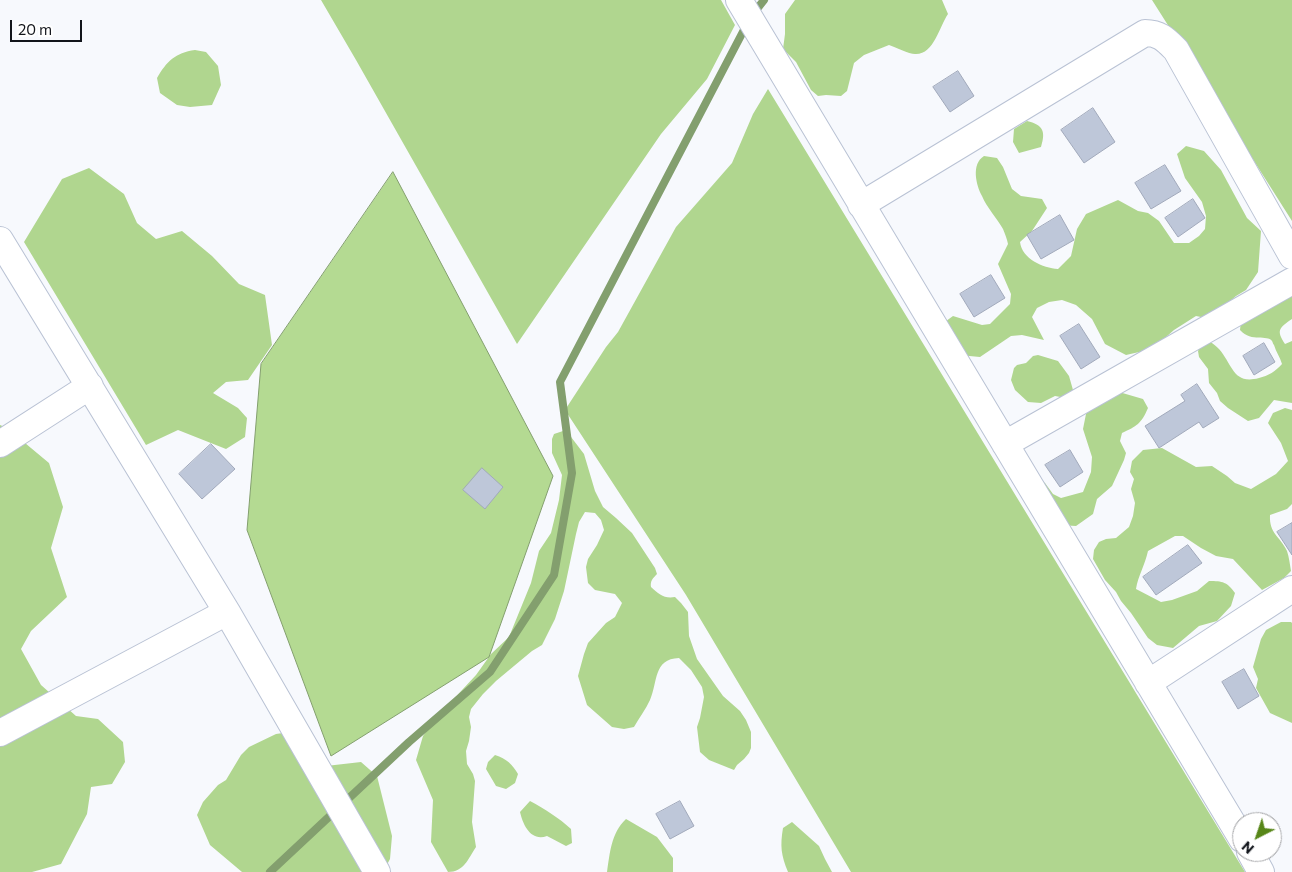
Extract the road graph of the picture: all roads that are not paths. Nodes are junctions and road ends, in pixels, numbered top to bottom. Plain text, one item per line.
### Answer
1 (739, 0) edge
2 (862, 204) junction
3 (0, 240) edge
4 (1292, 256) edge
5 (1292, 281) edge
6 (90, 386) junction
7 (0, 444) edge
8 (1005, 444) junction
9 (1292, 589) edge
10 (227, 612) junction
11 (1148, 683) junction
12 (0, 733) edge
13 (1232, 823) edge
14 (377, 872) edge

1 - 2 street
2 - 4 street
2 - 8 street
3 - 6 street
5 - 8 street
6 - 7 street
6 - 10 street
8 - 11 street
9 - 11 street
10 - 12 street
10 - 14 street
11 - 13 street

